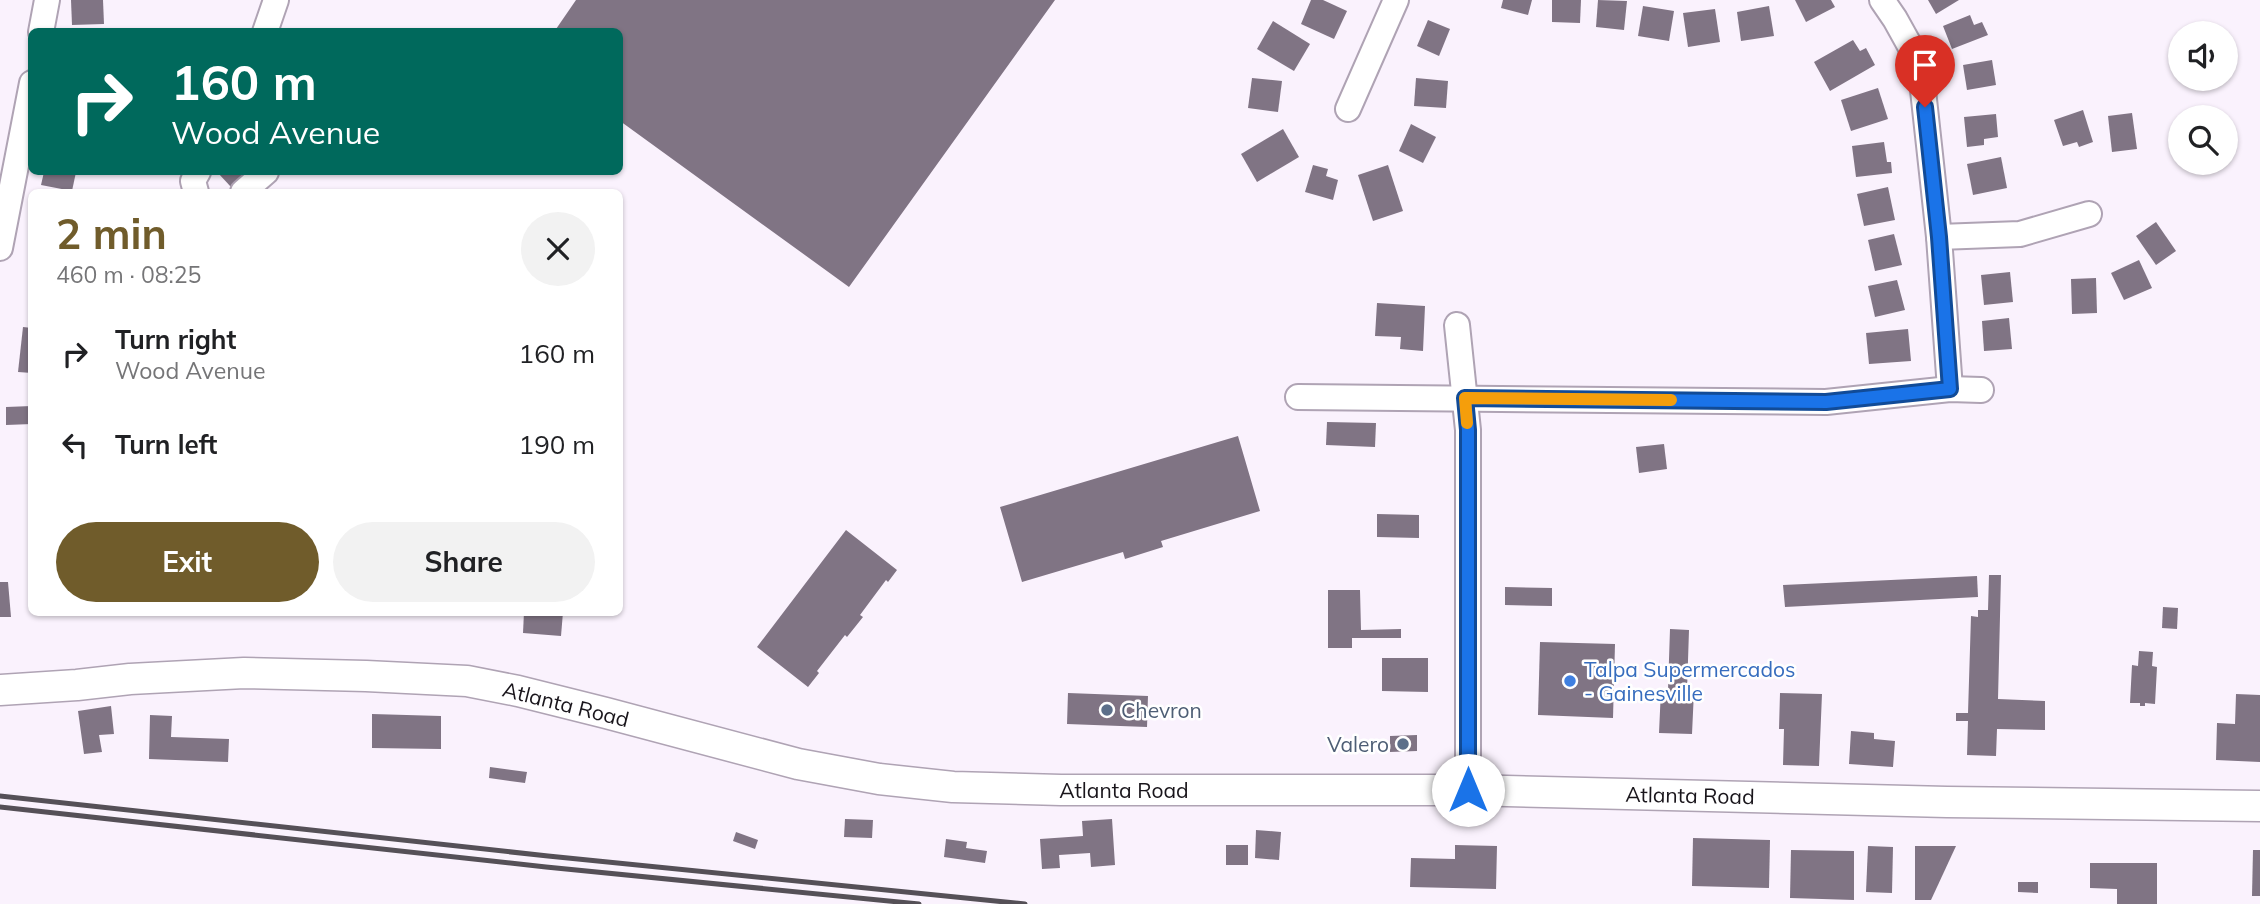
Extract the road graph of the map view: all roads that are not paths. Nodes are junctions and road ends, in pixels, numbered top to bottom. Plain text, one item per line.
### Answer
1 (47, 0) edge
2 (275, 0) edge
3 (1396, 0) edge
4 (1882, 0) edge
5 (42, 28) edge
6 (266, 28) edge
7 (28, 104) edge
8 (1348, 109) dead end
9 (263, 175) edge
10 (246, 189) edge
11 (2089, 214) dead end
12 (1939, 237) junction
13 (0, 248) edge
14 (1457, 325) dead end
15 (1950, 389) junction
16 (1981, 390) dead end
17 (1298, 397) dead end
18 (1465, 398) junction
19 (0, 690) edge
20 (1468, 790) junction
21 (2260, 806) edge

1 - 5 street
2 - 6 street
3 - 8 street
4 - 12 street
7 - 13 street
9 - 10 street
11 - 12 street
12 - 15 street
14 - 18 street
15 - 16 street
15 - 18 street
17 - 18 street
18 - 20 street
19 - 20 main road, Atlanta Road
20 - 21 main road, Atlanta Road

